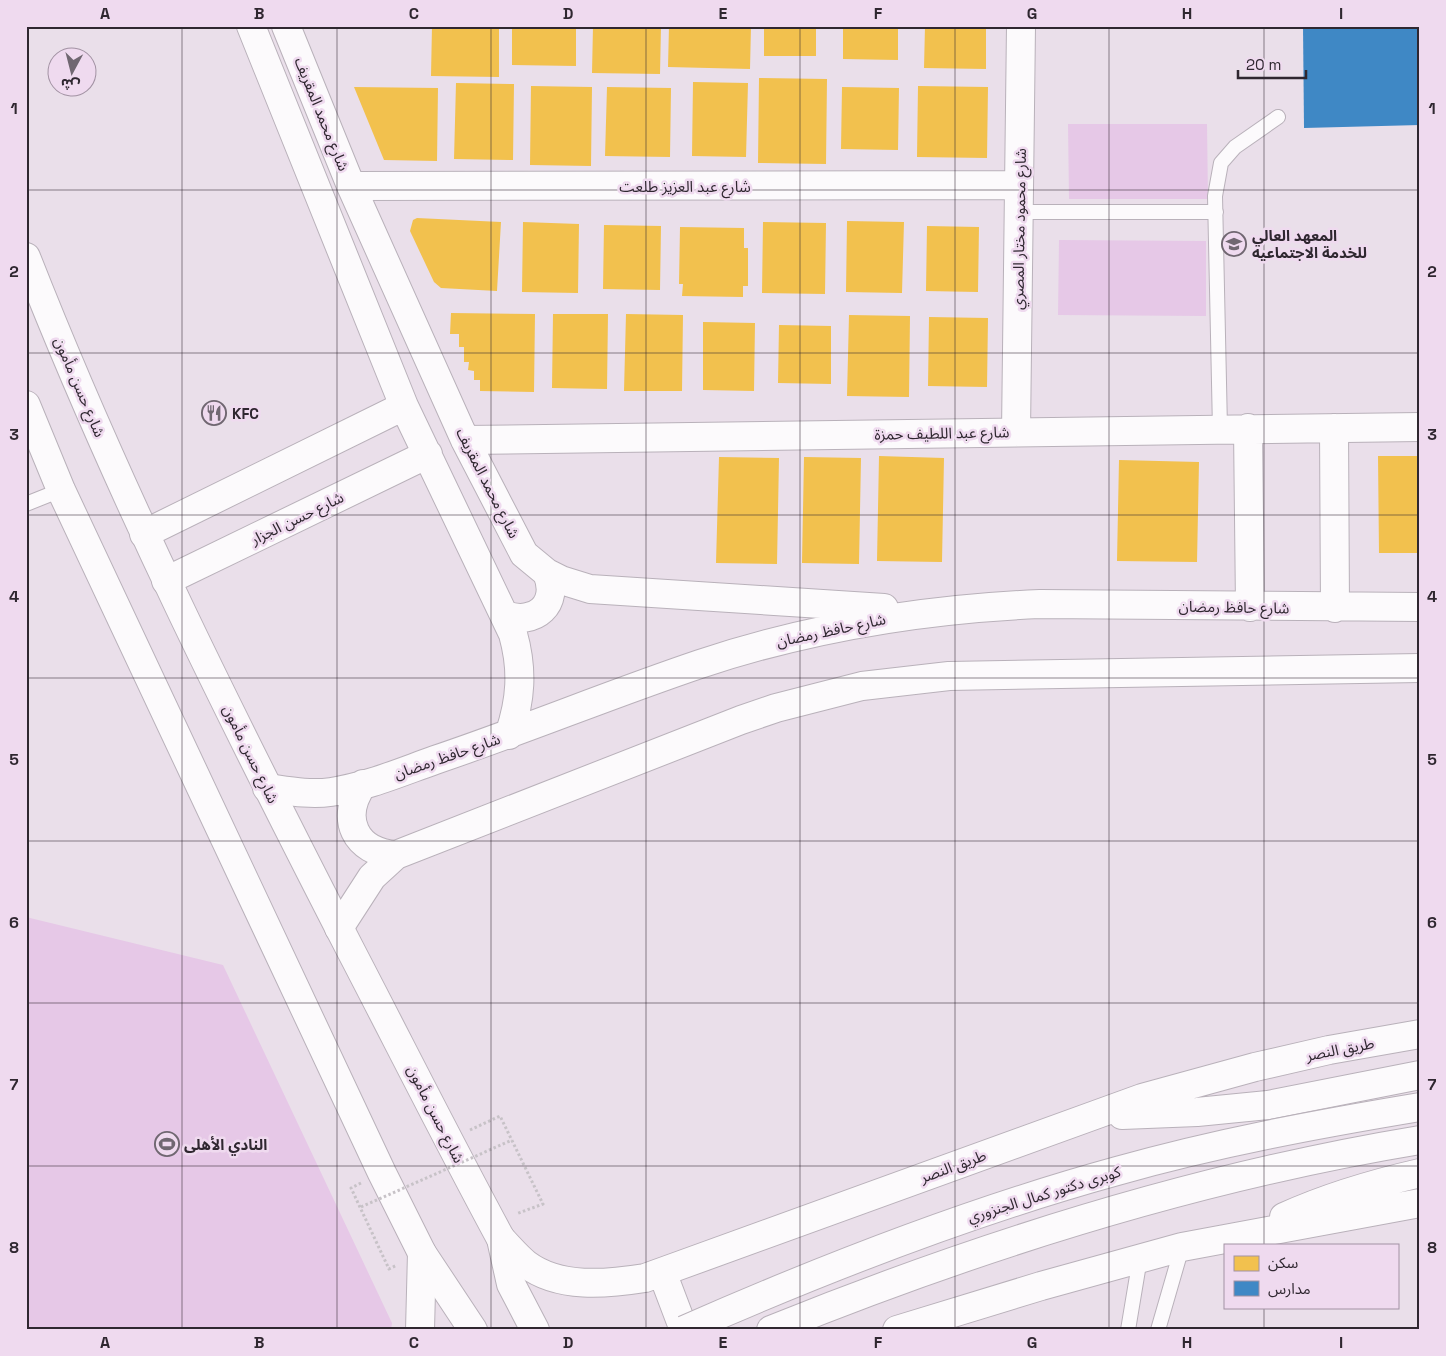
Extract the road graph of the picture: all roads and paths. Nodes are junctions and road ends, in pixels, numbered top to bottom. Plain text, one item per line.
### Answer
1 (251, 26) edge
2 (286, 26) edge
3 (1021, 26) edge
4 (1278, 117) dead end
5 (351, 186) junction
6 (1019, 198) junction
7 (1216, 212) junction
8 (26, 257) edge
9 (26, 405) edge
10 (404, 406) junction
11 (1420, 427) edge
12 (1248, 428) junction
13 (1334, 428) junction
14 (1220, 429) junction
15 (1016, 432) junction
16 (465, 440) junction
17 (428, 454) junction
18 (61, 490) junction
19 (26, 504) edge
20 (144, 534) junction
21 (547, 573) junction
22 (166, 581) junction
23 (1250, 607) junction
24 (1420, 607) edge
25 (1335, 608) junction
26 (933, 612) junction
27 (505, 616) junction
28 (1420, 668) edge
29 (509, 735) junction
30 (363, 784) junction
31 (267, 788) junction
32 (396, 855) junction
33 (339, 928) junction
34 (1420, 1034) edge
35 (1420, 1076) edge
36 (1420, 1107) edge
37 (1087, 1116) junction
38 (450, 1140) junction
39 (512, 1140) junction
40 (1420, 1140) edge
41 (1420, 1173) edge
42 (351, 1188) dead end
43 (1420, 1202) edge
44 (543, 1204) dead end
45 (360, 1206) junction
46 (1243, 1234) junction
47 (501, 1239) junction
48 (1182, 1247) junction
49 (422, 1253) junction
50 (1140, 1258) junction
51 (389, 1269) dead end
52 (662, 1272) junction
53 (472, 1325) edge
54 (420, 1330) edge
55 (535, 1330) edge
56 (684, 1330) edge
57 (771, 1330) edge
58 (898, 1330) edge
59 (1128, 1330) edge
60 (1158, 1330) edge

1 - 10 main road
2 - 5 main road, شارع محمد المقريف
3 - 6 main road, شارع محمود مختار المصري
4 - 7 lane
5 - 6 main road, شارع عبد العزيز طلعت
5 - 16 main road, شارع محمد المقريف
6 - 7 lane
6 - 15 main road, شارع محمود مختار المصري
7 - 14 lane
8 - 20 main road, شارع حسن مأمون
9 - 18 main road
10 - 17 main road
10 - 20 main road
11 - 13 main road, شارع عبد اللطيف حمزة
12 - 13 main road, شارع عبد اللطيف حمزة
12 - 14 main road, شارع عبد اللطيف حمزة
12 - 23 main road
13 - 25 main road
14 - 15 main road, شارع عبد اللطيف حمزة
15 - 16 main road, شارع عبد اللطيف حمزة
16 - 21 main road, شارع محمد المقريف
17 - 22 main road, شارع حسن الجزار
17 - 27 main road
18 - 19 lane
18 - 49 main road
20 - 22 main road, شارع حسن مأمون
21 - 26 main road, شارع محمد المقريف
21 - 27 main road
22 - 31 main road, شارع حسن مأمون
23 - 25 main road, شارع حافظ رمضان
23 - 26 main road, شارع حافظ رمضان
24 - 25 main road, شارع حافظ رمضان
26 - 29 main road, شارع حافظ رمضان
27 - 29 main road
28 - 32 main road
29 - 30 main road, شارع حافظ رمضان
30 - 31 main road, شارع حافظ رمضان
30 - 32 main road
31 - 33 main road, شارع حسن مأمون
32 - 33 main road
33 - 38 main road, شارع حسن مأمون
34 - 37 main road, طريق النصر
35 - 37 main road
36 - 56 main road, كوبرى دكتور كمال الجنزوري, bridge
37 - 52 main road, طريق النصر
38 - 39 path
38 - 47 main road, شارع حسن مأمون
39 - 44 path
39 - 45 path, bridge
40 - 57 main road
41 - 46 main road
42 - 45 path
43 - 46 main road
45 - 51 path
46 - 48 main road
47 - 52 main road, طريق النصر
47 - 55 main road
48 - 50 main road
48 - 60 lane
49 - 53 main road
49 - 54 main road
50 - 58 main road
50 - 59 lane
52 - 56 main road

